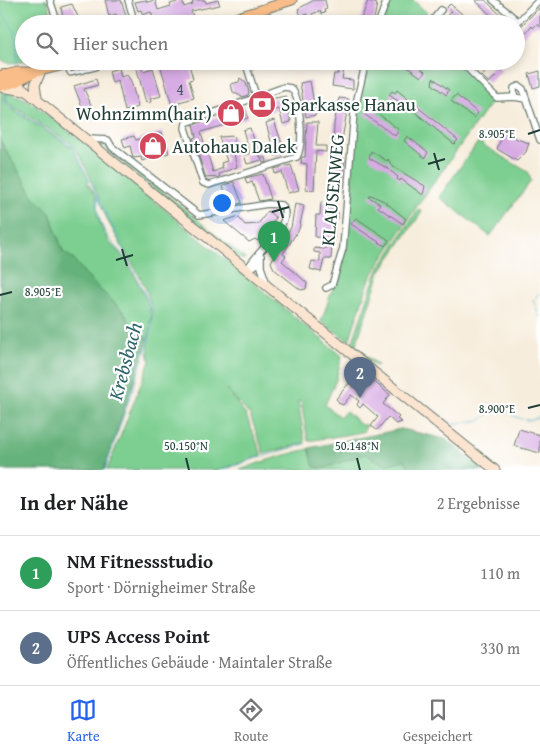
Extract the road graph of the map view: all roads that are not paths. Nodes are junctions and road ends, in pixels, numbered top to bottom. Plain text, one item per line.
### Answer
1 (50, 0) edge
2 (128, 0) edge
3 (292, 0) edge
4 (387, 0) edge
5 (493, 0) edge
6 (539, 0) edge
7 (441, 10) dead end
8 (248, 14) edge
9 (55, 15) edge
10 (132, 15) edge
11 (381, 15) edge
12 (437, 15) edge
13 (509, 15) edge
14 (525, 15) edge
15 (46, 70) edge
16 (69, 70) edge
17 (90, 70) edge
18 (248, 70) edge
19 (364, 70) edge
20 (469, 70) edge
21 (39, 72) junction
22 (3, 75) edge
23 (15, 82) junction
24 (0, 87) edge
25 (28, 92) junction
26 (256, 96) junction
27 (514, 96) junction
28 (37, 98) junction
29 (526, 99) junction
30 (88, 139) junction
31 (540, 140) edge
32 (265, 248) junction
33 (261, 258) junction
34 (247, 270) junction
35 (268, 287) junction
36 (326, 288) dead end
37 (494, 470) edge

1 - 9 street
2 - 10 street
3 - 8 main road
4 - 11 street
5 - 13 street
6 - 14 street
7 - 12 street
15 - 21 main road
16 - 17 lane
18 - 26 street
19 - 36 street, KLAUSENWEG
20 - 27 street
21 - 22 main road
21 - 23 main road
21 - 28 main road
22 - 23 main road
23 - 24 highway
23 - 25 main road
24 - 25 main road
25 - 28 main road
26 - 26 street
27 - 29 street
27 - 29 street
28 - 30 main road
29 - 31 street
30 - 32 street
30 - 34 main road
32 - 33 street
32 - 34 street
33 - 34 street
33 - 35 street
34 - 35 main road
35 - 37 main road

